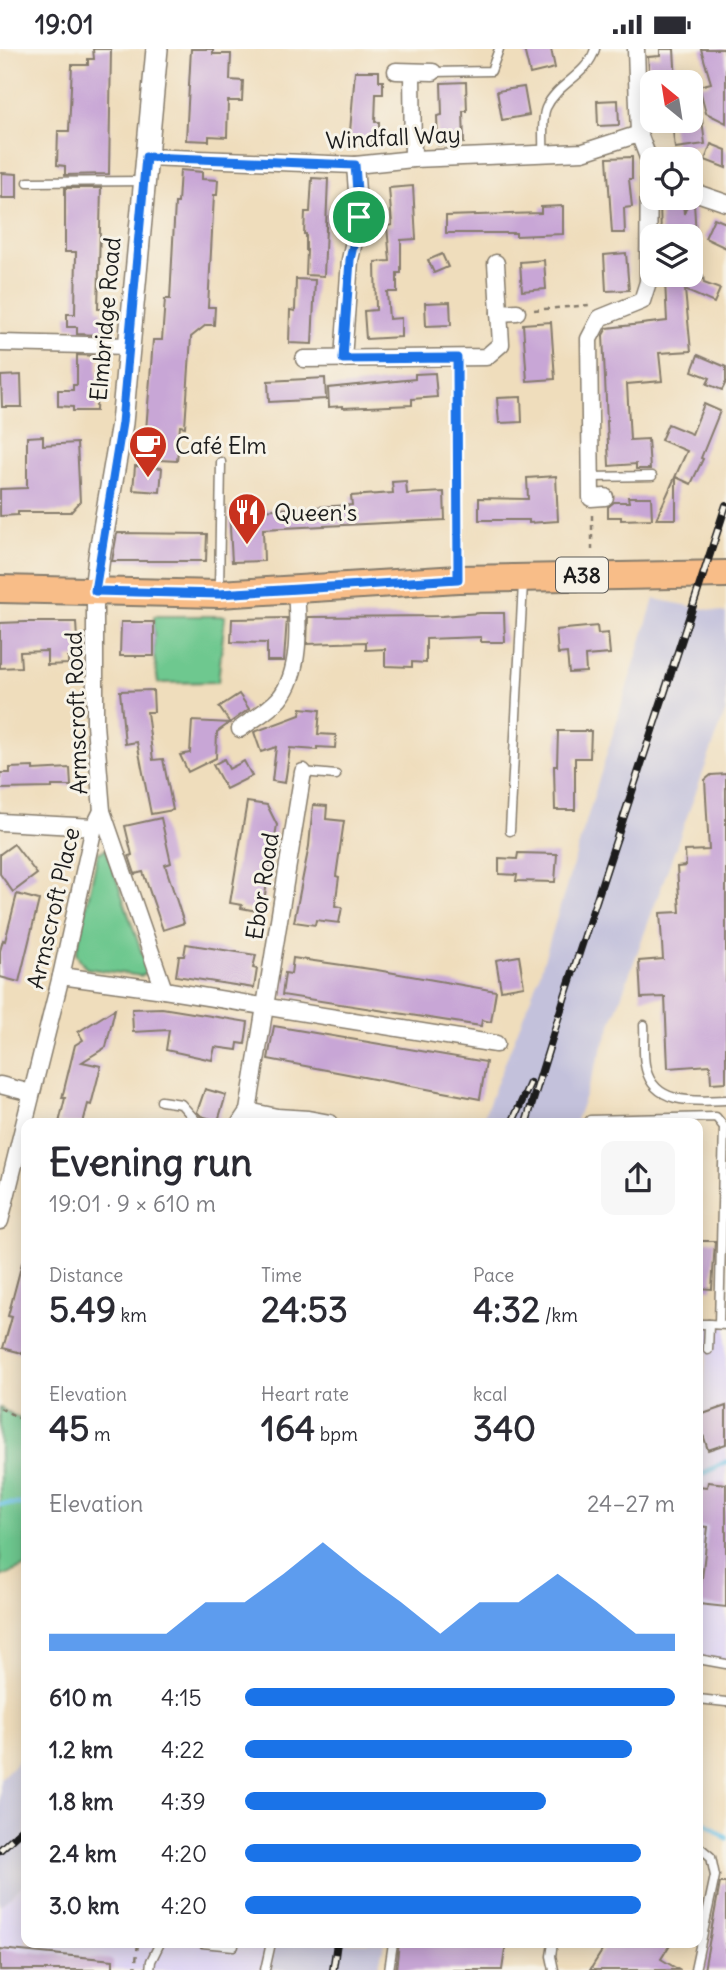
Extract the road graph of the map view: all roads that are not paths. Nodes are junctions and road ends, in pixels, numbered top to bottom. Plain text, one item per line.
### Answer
1 (157, 49) edge
2 (499, 49) edge
3 (595, 49) edge
4 (636, 49) edge
5 (433, 72) joint
6 (639, 134) junction
7 (644, 147) edge
8 (543, 153) junction
9 (146, 157) junction
10 (413, 159) junction
11 (355, 165) junction
12 (144, 181) junction
13 (28, 182) dead end
14 (703, 195) edge
15 (726, 203) edge
16 (649, 210) edge
17 (496, 263) dead end
18 (517, 312) road end
19 (499, 313) junction
20 (0, 343) edge
21 (130, 346) junction
22 (304, 359) dead end
23 (343, 359) junction
24 (221, 463) dead end
25 (652, 476) dead end
26 (591, 477) junction
27 (598, 498) road end
28 (726, 574) edge
29 (523, 576) junction
30 (296, 588) junction
31 (0, 589) edge
32 (95, 591) junction
33 (219, 594) junction
34 (240, 729) dead end
35 (303, 772) joint
36 (336, 775) dead end
37 (102, 811) junction
38 (0, 822) edge
39 (94, 827) junction
40 (510, 831) dead end
41 (61, 976) junction
42 (164, 990) junction
43 (267, 1008) junction
44 (644, 1025) dead end
45 (496, 1044) dead end
46 (0, 1084) edge
47 (31, 1093) junction
48 (726, 1100) edge
49 (161, 1101) dead end
50 (244, 1117) edge
51 (25, 1118) edge
52 (194, 1118) edge
53 (277, 1118) edge
54 (277, 1118) edge
55 (302, 1118) edge
56 (674, 1118) edge
57 (21, 1134) edge
58 (0, 1221) edge
59 (718, 1324) edge
60 (708, 1350) dead end
61 (703, 1660) edge
62 (726, 1664) edge
63 (703, 1700) edge
64 (726, 1702) edge
65 (703, 1850) edge
66 (703, 1932) edge
67 (158, 1948) edge
68 (270, 1948) edge
69 (392, 1948) edge
70 (552, 1948) edge
71 (700, 1948) edge
72 (150, 1970) edge
73 (265, 1970) edge
74 (389, 1970) edge
75 (554, 1970) edge
76 (695, 1970) edge

1 - 9 street, Elmbridge Road
2 - 5 lane
3 - 8 lane
4 - 6 street
5 - 10 street
6 - 7 street
6 - 8 street, Windfall Way
8 - 10 street, Windfall Way
9 - 11 street, Windfall Way
9 - 12 street, Elmbridge Road
10 - 11 street, Windfall Way
11 - 23 street
12 - 13 lane
12 - 21 street, Elmbridge Road
14 - 15 street
16 - 26 street
17 - 19 street
18 - 19 street
19 - 23 street
20 - 21 street
21 - 32 street, Elmbridge Road
22 - 23 street
24 - 33 lane
25 - 26 lane
26 - 27 street
28 - 29 main road, A38
29 - 30 main road, A38
29 - 40 lane
30 - 33 main road, A38
30 - 34 street
31 - 32 main road, A38
32 - 33 main road, A38
32 - 37 street, Armscroft Road
35 - 36 lane
35 - 43 street, Ebor Road
37 - 39 street, Armscroft Place
37 - 42 street, Armscroft Road
38 - 39 street
39 - 41 street, Armscroft Place
41 - 42 street
41 - 47 street, Armscroft Place
42 - 43 street
43 - 45 street
43 - 50 street, Ebor Road
44 - 48 lane
46 - 47 street
47 - 51 street, Armscroft Place
49 - 52 lane
50 - 53 street
54 - 55 street
56 - 59 lane
57 - 58 street, Armscroft Place
59 - 60 lane
61 - 62 lane
63 - 64 lane
65 - 66 lane
67 - 72 lane
68 - 73 lane
69 - 74 lane
70 - 75 lane
71 - 76 lane

